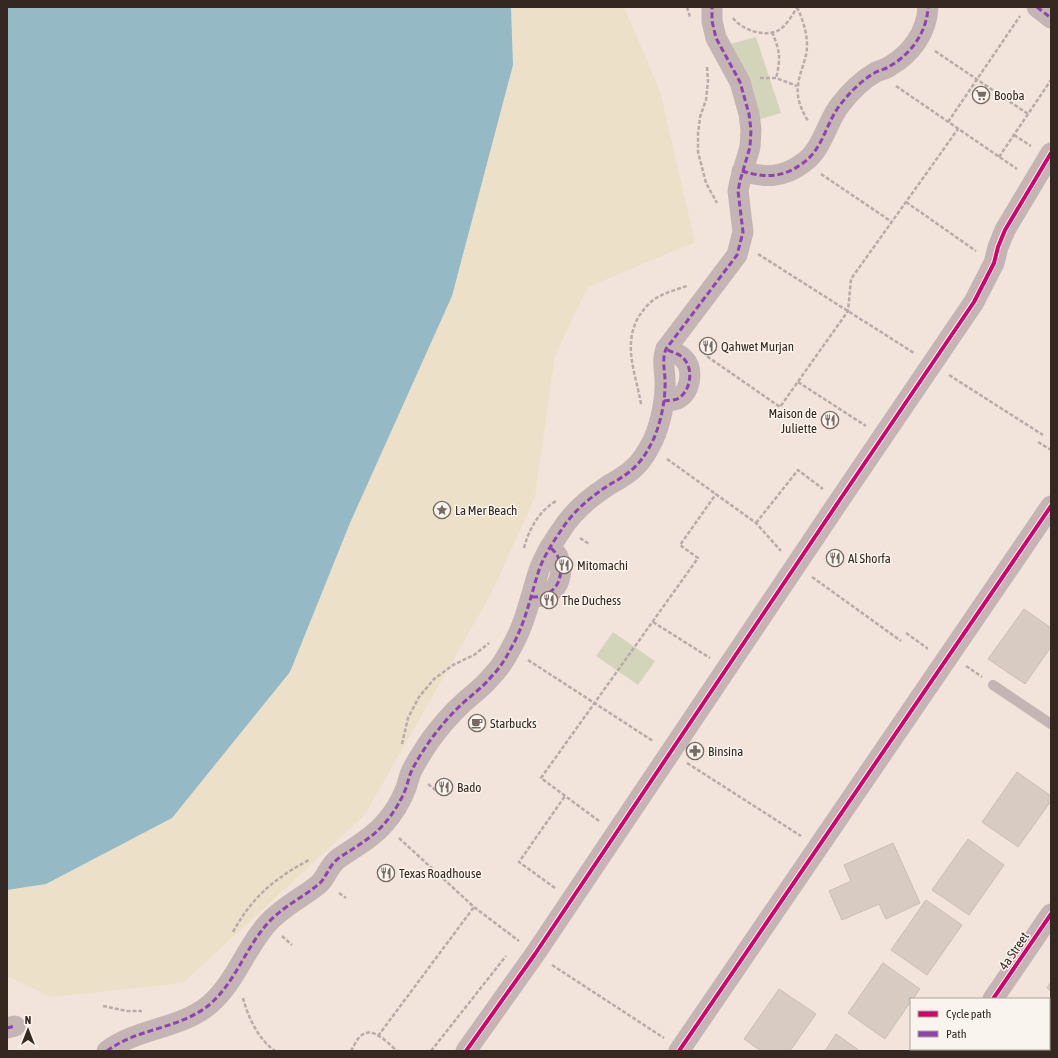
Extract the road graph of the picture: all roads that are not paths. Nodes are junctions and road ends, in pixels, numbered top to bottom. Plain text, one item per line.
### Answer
1 (712, 7) edge
2 (928, 7) edge
3 (1029, 10) edge
4 (1051, 18) edge
5 (1051, 152) edge
6 (742, 171) junction
7 (666, 349) junction
8 (664, 401) junction
9 (1051, 506) edge
10 (993, 685) road end
11 (1051, 724) edge
12 (1051, 914) edge
13 (994, 998) edge
14 (107, 1051) edge
15 (466, 1051) edge
16 (679, 1051) edge

1 - 6 street
2 - 6 street
3 - 4 street
5 - 15 street
6 - 7 street
7 - 8 street
7 - 8 street
8 - 14 street
9 - 16 street
10 - 11 lane
12 - 13 street, 4a Street

